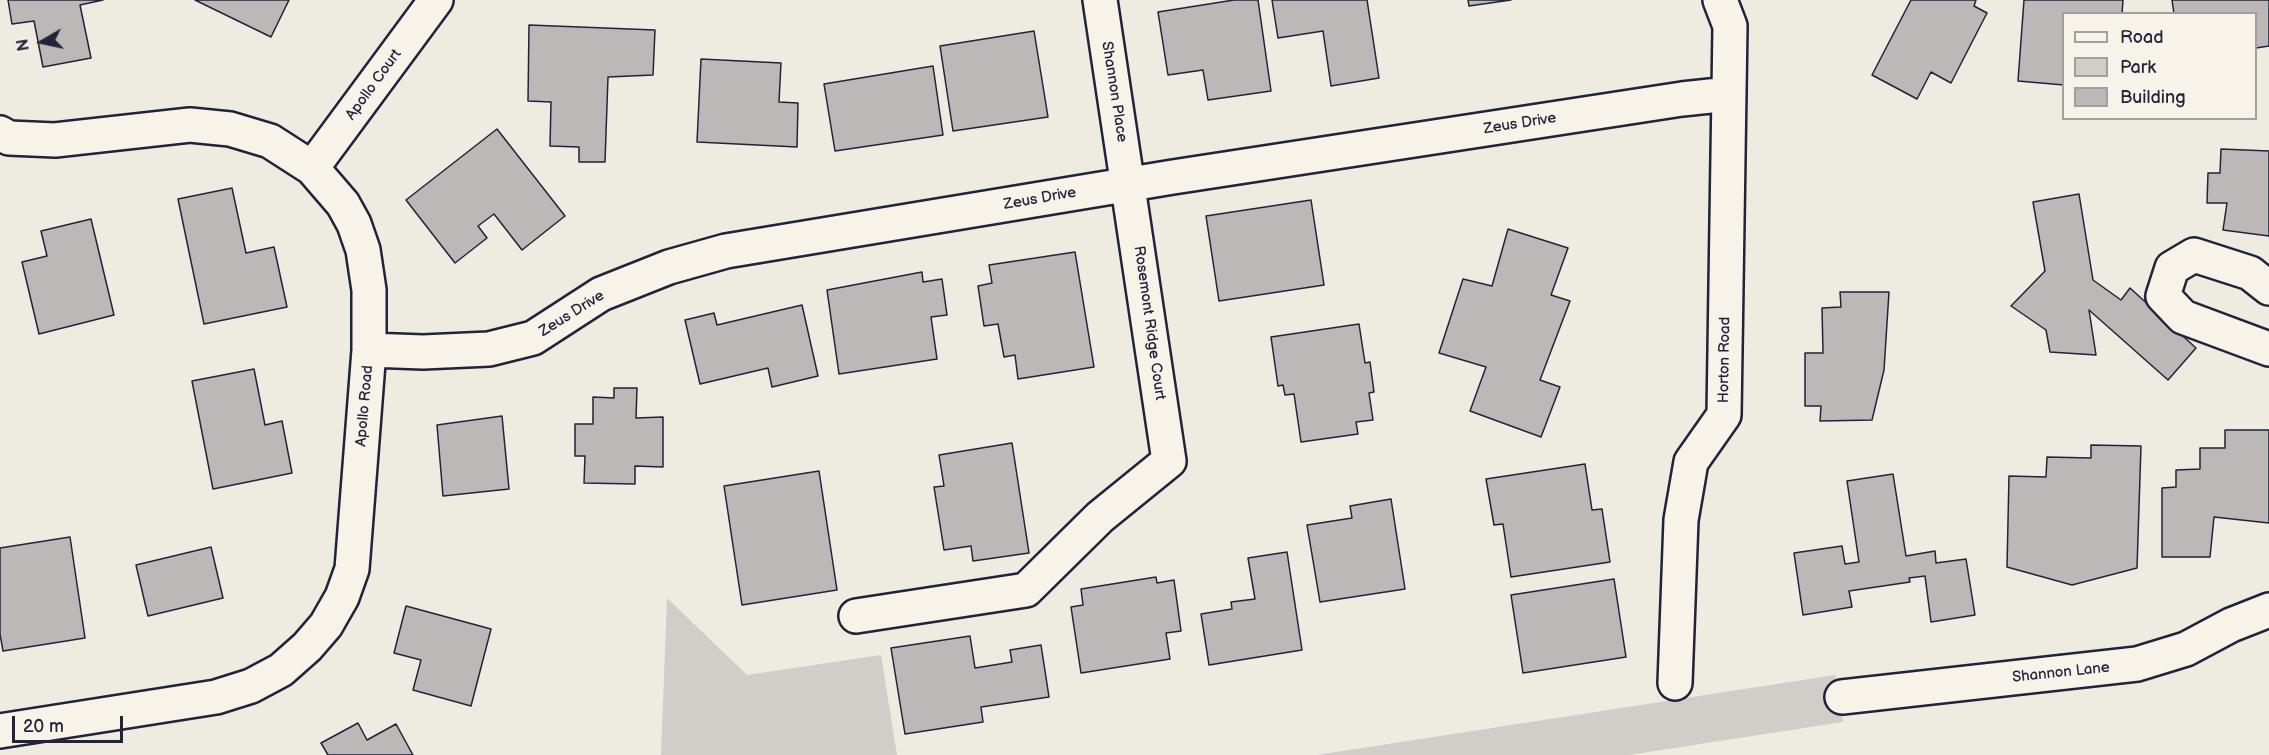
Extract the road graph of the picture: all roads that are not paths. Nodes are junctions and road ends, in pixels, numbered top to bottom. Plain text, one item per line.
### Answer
1 (436, 0) edge
2 (1100, 0) edge
3 (1731, 9) edge
4 (1729, 94) junction
5 (0, 133) edge
6 (312, 168) junction
7 (1129, 185) junction
8 (2269, 288) edge
9 (2269, 349) edge
10 (369, 350) junction
11 (2269, 610) edge
12 (856, 616) dead end
13 (1675, 683) dead end
14 (1842, 697) dead end
15 (0, 731) edge

1 - 6 street, Apollo Court
2 - 7 street, Shannon Place
3 - 4 street, Horton Road
4 - 7 street, Zeus Drive
4 - 13 street, Horton Road
5 - 6 street, Apollo Road
6 - 10 street, Apollo Road
7 - 10 street, Zeus Drive
7 - 12 street, Rosemont Ridge Court
8 - 9 street
10 - 15 street, Apollo Road
11 - 14 street, Shannon Lane

